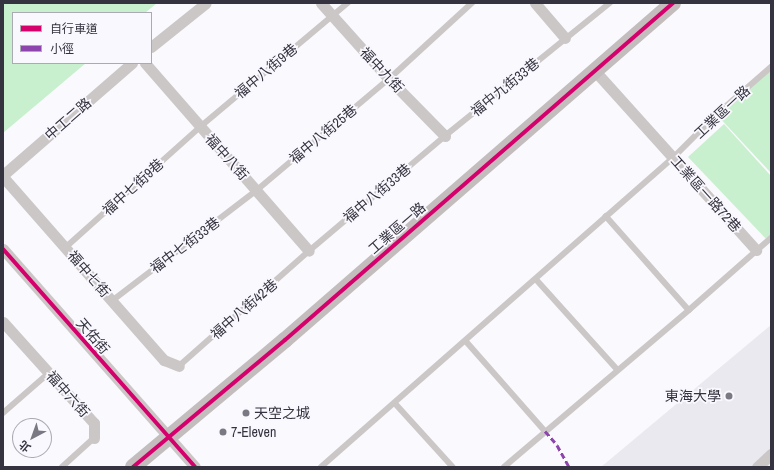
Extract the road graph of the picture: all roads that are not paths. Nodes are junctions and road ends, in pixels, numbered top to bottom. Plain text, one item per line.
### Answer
1 (206, 3) edge
2 (322, 3) edge
3 (348, 3) edge
4 (472, 3) edge
5 (535, 3) edge
6 (610, 3) edge
7 (673, 3) edge
8 (333, 16) junction
9 (564, 38) junction
10 (152, 47) edge
11 (131, 64) edge
12 (146, 64) edge
13 (771, 67) edge
14 (596, 71) junction
15 (389, 79) junction
16 (200, 127) junction
17 (446, 136) junction
18 (674, 157) junction
19 (3, 176) edge
20 (257, 190) junction
21 (606, 216) junction
22 (771, 238) edge
23 (66, 247) junction
24 (3, 249) edge
25 (756, 250) junction
26 (309, 251) junction
27 (536, 279) junction
28 (112, 301) junction
29 (689, 310) junction
30 (3, 322) edge
31 (466, 342) junction
32 (179, 366) joint
33 (618, 370) junction
34 (48, 373) junction
35 (395, 403) junction
36 (3, 413) edge
37 (545, 431) junction
38 (167, 437) junction
39 (94, 438) joint
40 (771, 454) edge
41 (324, 466) edge
42 (62, 467) edge
43 (134, 467) edge
44 (195, 467) edge
45 (453, 467) edge
46 (504, 467) edge
47 (757, 467) edge

1 - 10 street
2 - 8 street, 福中九街
3 - 8 lane, 福中八街9巷
4 - 15 lane, 福中八街25巷
5 - 9 street
6 - 9 lane, 福中九街33巷
7 - 14 street, 工業區一路
8 - 15 street, 福中九街
8 - 16 lane, 福中八街9巷
9 - 17 lane, 福中九街33巷
11 - 19 street, 中工二路
12 - 16 street, 福中八街
13 - 18 lane, 工業區一路
14 - 18 street, 工業區一路72巷
14 - 38 street, 工業區一路
15 - 17 street, 福中九街
15 - 20 lane, 福中八街25巷
16 - 20 street, 福中八街
16 - 23 lane, 福中七街9巷
17 - 26 lane, 福中八街33巷
18 - 21 lane, 工業區一路
18 - 25 street, 工業區一路72巷
19 - 23 street, 福中七街
20 - 26 street, 福中八街
20 - 28 lane, 福中七街33巷
21 - 27 lane, 工業區一路
21 - 29 lane
22 - 25 lane
23 - 28 street, 福中七街
24 - 38 street, 天佑街
25 - 29 lane
26 - 32 lane, 福中八街42巷
27 - 31 lane, 工業區一路
27 - 33 lane
28 - 32 street, 福中七街
29 - 33 lane
30 - 34 street, 福中六街
31 - 35 lane, 工業區一路
31 - 37 lane
33 - 37 lane
34 - 36 lane
34 - 39 street, 福中六街
35 - 41 lane
35 - 45 lane
37 - 46 lane
38 - 43 street, 工業區一路
38 - 44 street, 天佑街
39 - 42 lane, 福中六街
40 - 47 street

